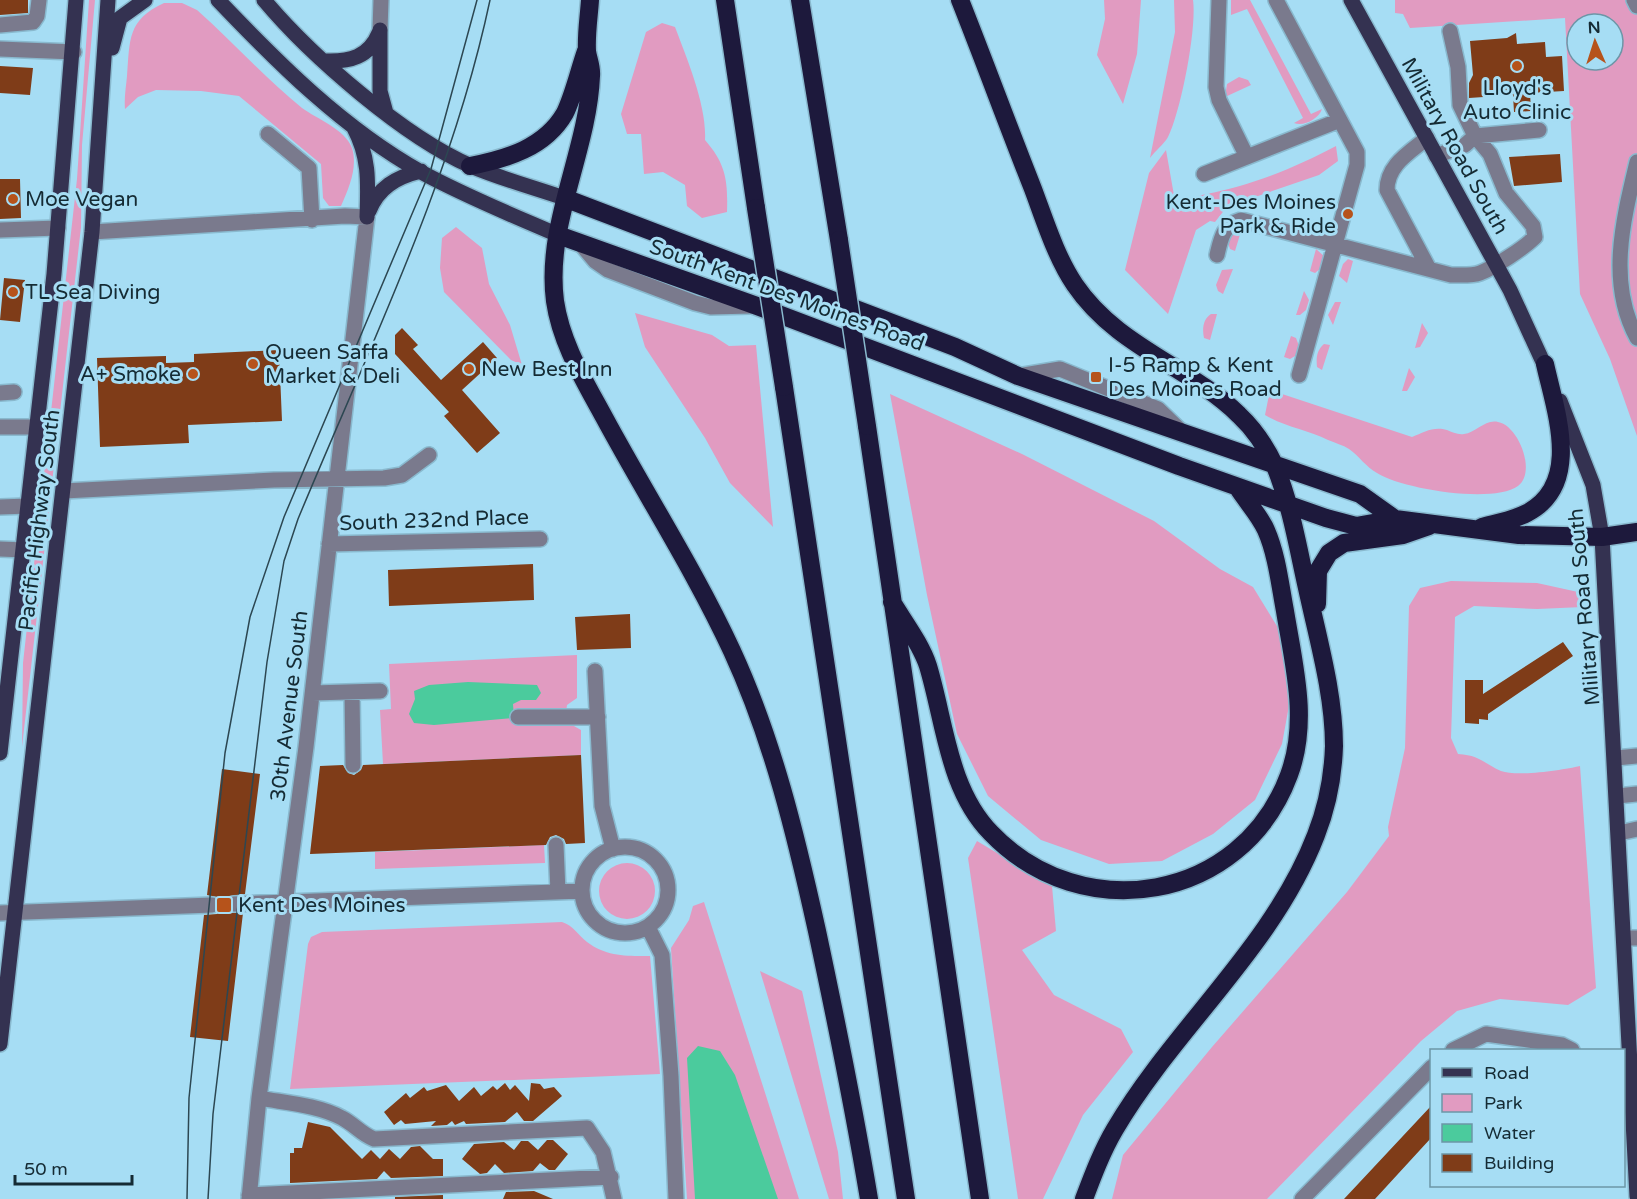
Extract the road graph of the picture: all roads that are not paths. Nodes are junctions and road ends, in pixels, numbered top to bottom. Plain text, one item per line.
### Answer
1 (39, 0) edge
2 (76, 0) edge
3 (108, 0) edge
4 (145, 0) edge
5 (218, 0) edge
6 (264, 0) edge
7 (381, 0) edge
8 (590, 0) edge
9 (725, 0) edge
10 (801, 0) edge
11 (960, 0) edge
12 (1219, 0) edge
13 (1276, 0) edge
14 (1351, 0) edge
15 (1634, 0) edge
16 (1637, 6) edge
17 (0, 25) edge
18 (380, 30) junction
19 (1450, 31) dead end
20 (0, 49) edge
21 (587, 49) junction
22 (74, 52) junction
23 (325, 60) junction
24 (101, 86) junction
25 (387, 114) junction
26 (1340, 120) junction
27 (353, 125) junction
28 (1539, 130) dead end
29 (268, 134) dead end
30 (1475, 136) junction
31 (1427, 138) junction
32 (1436, 156) junction
33 (1247, 157) junction
34 (1637, 162) edge
35 (470, 166) junction
36 (421, 171) junction
37 (1204, 174) dead end
38 (1635, 179) edge
39 (567, 199) junction
40 (367, 217) junction
41 (312, 220) junction
42 (58, 228) junction
43 (0, 230) edge
44 (92, 232) junction
45 (558, 235) junction
46 (1335, 245) junction
47 (1217, 255) dead end
48 (1495, 264) junction
49 (1429, 269) junction
50 (1637, 338) edge
51 (1545, 364) junction
52 (1299, 375) dead end
53 (0, 427) edge
54 (38, 427) junction
55 (429, 455) dead end
56 (1275, 467) junction
57 (336, 479) junction
58 (1238, 488) junction
59 (64, 491) junction
60 (28, 506) junction
61 (1287, 506) junction
62 (0, 507) edge
63 (1395, 519) junction
64 (1432, 525) junction
65 (1474, 530) junction
66 (1637, 532) edge
67 (1602, 537) junction
68 (540, 539) dead end
69 (329, 544) junction
70 (0, 549) edge
71 (24, 550) junction
72 (892, 602) junction
73 (1318, 639) junction
74 (5, 669) edge
75 (595, 671) dead end
76 (380, 691) dead end
77 (352, 692) junction
78 (313, 693) junction
79 (4, 694) edge
80 (518, 717) dead end
81 (598, 717) junction
82 (0, 753) edge
83 (1637, 756) edge
84 (1616, 758) junction
85 (353, 765) dead end
86 (1637, 794) edge
87 (1617, 796) junction
88 (1637, 829) edge
89 (1619, 832) junction
90 (556, 844) dead end
91 (613, 849) junction
92 (582, 891) junction
93 (558, 892) junction
94 (284, 903) junction
95 (234, 904) dead end
96 (212, 905) dead end
97 (7, 913) edge
98 (648, 927) junction
99 (1631, 938) edge
100 (0, 1044) edge
101 (1455, 1049) edge
102 (1570, 1049) edge
103 (1430, 1068) edge
104 (1631, 1083) edge
105 (259, 1098) junction
106 (611, 1177) junction
107 (249, 1197) edge
108 (1637, 1197) edge
109 (614, 1199) edge
110 (676, 1199) edge
111 (869, 1199) edge
112 (906, 1199) edge
113 (980, 1199) edge
114 (1084, 1199) edge
115 (1302, 1199) edge

1 - 17 street
2 - 22 main road, Pacific Highway South
3 - 24 main road, Pacific Highway South
4 - 24 main road
5 - 27 main road, South Kent Des Moines Road
6 - 23 main road, South Kent Des Moines Road
7 - 18 street
8 - 21 highway
9 - 112 highway, bridge
10 - 72 highway, bridge
11 - 56 highway
12 - 33 street
13 - 26 street
14 - 31 main road, Military Road South
15 - 16 street
18 - 23 main road
18 - 25 main road
19 - 30 street
20 - 22 street
21 - 35 highway
21 - 39 highway
22 - 42 main road, Pacific Highway South
23 - 25 main road, South Kent Des Moines Road
24 - 44 main road, Pacific Highway South
25 - 35 main road, South Kent Des Moines Road
26 - 33 street
26 - 46 street
27 - 36 main road, South Kent Des Moines Road
27 - 40 main road
28 - 30 street
29 - 41 street
30 - 32 street
30 - 48 street
31 - 32 main road, Military Road South
31 - 49 street
32 - 48 main road, Military Road South
33 - 37 street
34 - 38 street
35 - 39 main road, South Kent Des Moines Road
36 - 40 main road
36 - 45 main road, South Kent Des Moines Road
38 - 50 street
39 - 45 highway
39 - 56 highway, South Kent Des Moines Road
40 - 41 street
40 - 57 street, 30th Avenue South
41 - 44 street
42 - 43 street
42 - 54 main road, Pacific Highway South
44 - 59 main road, Pacific Highway South
45 - 58 highway, South Kent Des Moines Road
45 - 111 highway
46 - 47 street
46 - 49 street
46 - 52 street
48 - 49 street
48 - 51 main road, Military Road South
51 - 65 highway
51 - 67 main road, Military Road South
53 - 54 street
54 - 60 main road, Pacific Highway South
55 - 57 street
56 - 61 highway
56 - 63 highway, South Kent Des Moines Road
57 - 59 street
57 - 69 street, 30th Avenue South
58 - 61 highway, South Kent Des Moines Road
58 - 72 highway
59 - 97 main road, Pacific Highway South
60 - 62 street
60 - 71 main road, Pacific Highway South
61 - 63 highway, South Kent Des Moines Road
61 - 73 highway
63 - 64 highway, South Kent Des Moines Road
64 - 65 highway, South Kent Des Moines Road
64 - 73 highway
65 - 67 highway, South Kent Des Moines Road
66 - 67 highway, South Kent Des Moines Road
67 - 84 main road, Military Road South
68 - 69 street, South 232nd Place
69 - 78 street, 30th Avenue South
70 - 71 street
71 - 74 main road, Pacific Highway South
72 - 113 highway
73 - 114 highway
74 - 79 main road, Pacific Highway South
75 - 81 street
76 - 77 street
77 - 78 street
77 - 85 street
78 - 94 street, 30th Avenue South
79 - 82 main road, Pacific Highway South
80 - 81 street
81 - 91 street
83 - 84 street
84 - 87 main road, Military Road South
86 - 87 street
87 - 89 main road, Military Road South
88 - 89 street
89 - 99 main road, Military Road South
90 - 93 street
91 - 92 street
91 - 98 street
92 - 93 street
92 - 98 street
93 - 94 street
94 - 95 street
94 - 105 street, 30th Avenue South
96 - 97 street
97 - 100 main road, Pacific Highway South
98 - 110 street
99 - 104 main road, Military Road South
101 - 102 street
103 - 115 street
104 - 108 main road, Military Road South
105 - 106 street
105 - 107 street, 30th Avenue South
106 - 107 street
106 - 109 street

